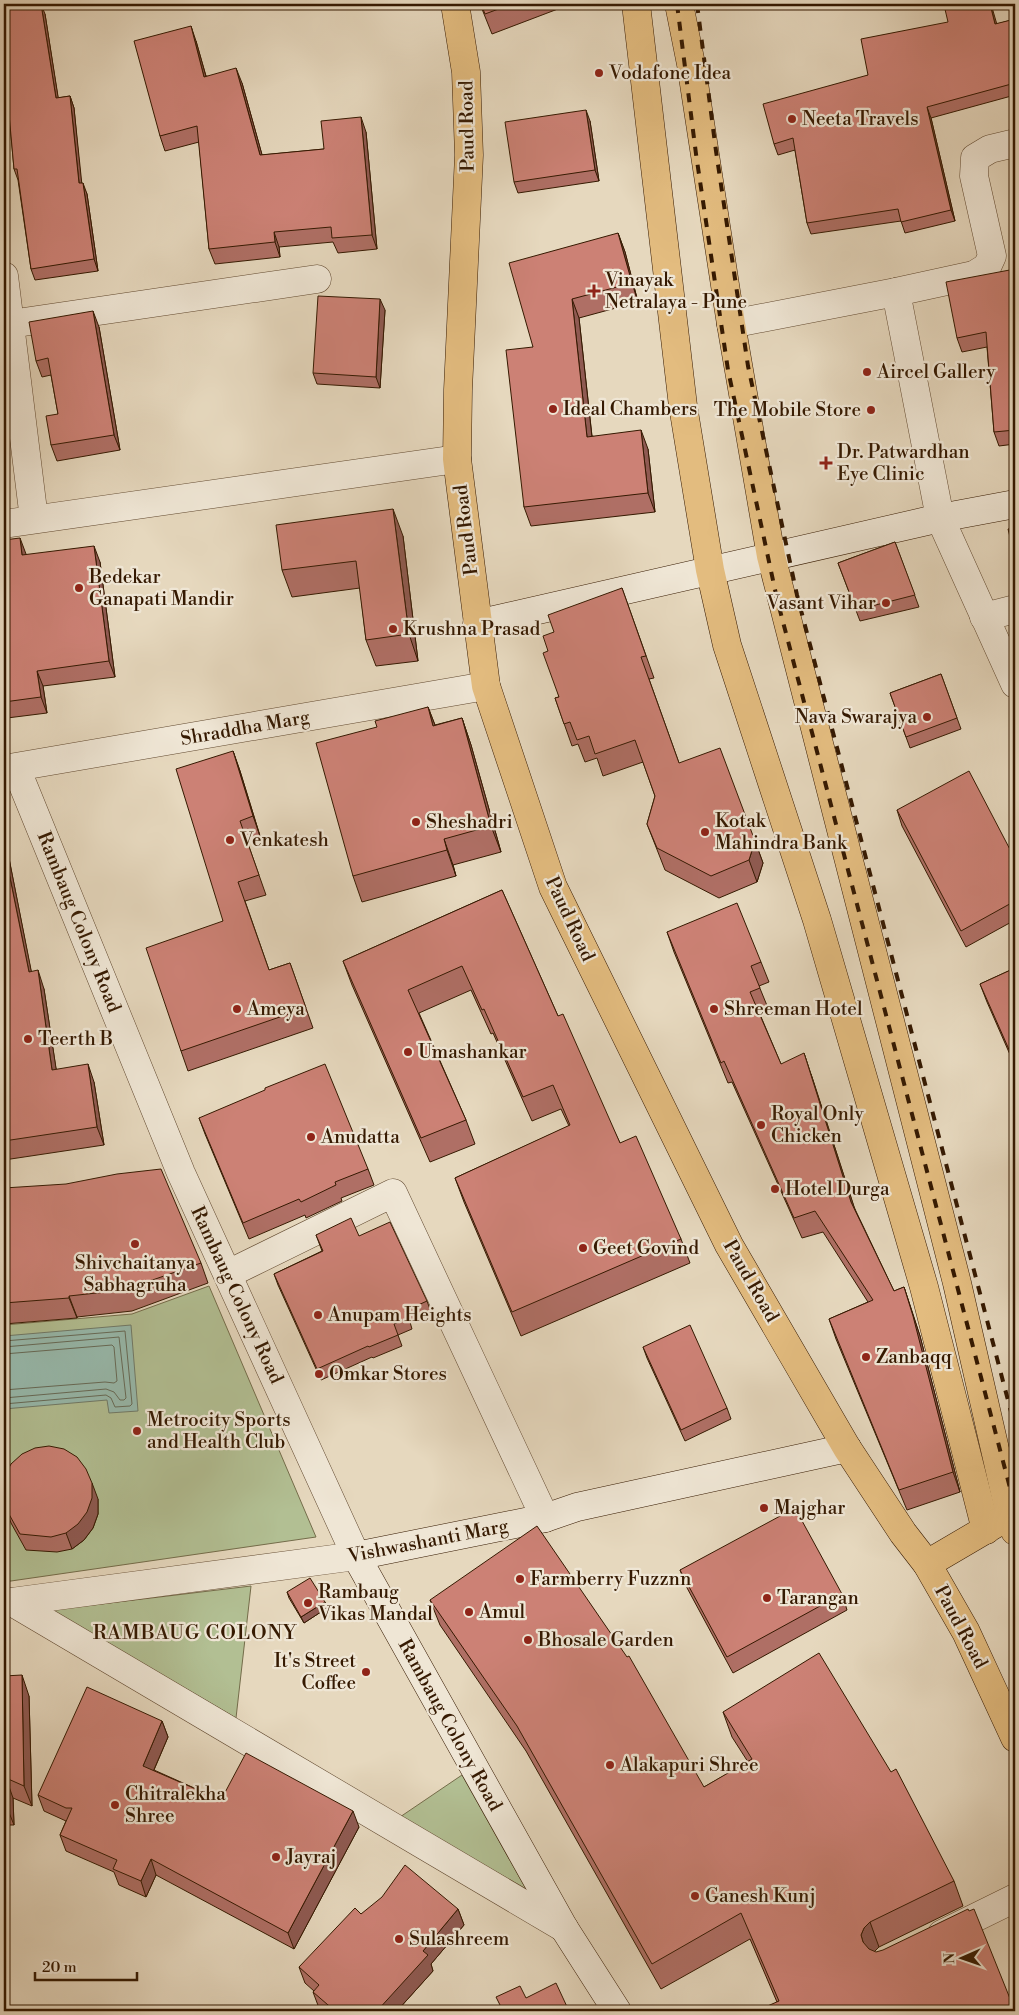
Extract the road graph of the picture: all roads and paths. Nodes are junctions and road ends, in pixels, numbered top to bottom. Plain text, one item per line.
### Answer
1 (455, 4) edge
2 (636, 4) edge
3 (678, 4) edge
4 (1015, 143) edge
5 (4, 276) edge
6 (317, 279) dead end
7 (896, 292) junction
8 (10, 324) junction
9 (731, 324) junction
10 (457, 459) junction
11 (1015, 504) edge
12 (940, 518) junction
13 (34, 519) junction
14 (4, 524) edge
15 (771, 556) junction
16 (710, 570) junction
17 (1015, 609) edge
18 (984, 617) junction
19 (477, 624) junction
20 (1015, 684) edge
21 (486, 686) junction
22 (10, 769) edge
23 (182, 1173) junction
24 (152, 1176) edge
25 (228, 1274) junction
26 (847, 1448) junction
27 (545, 1518) junction
28 (1013, 1520) edge
29 (986, 1530) junction
30 (356, 1556) junction
31 (926, 1564) junction
32 (8, 1602) edge
33 (1015, 1738) edge
34 (1015, 1898) edge
35 (564, 1928) junction
36 (920, 1944) edge
37 (617, 2011) edge

1 - 10 main road, Paud Road
2 - 16 main road
3 - 9 main road
4 - 7 street
5 - 8 street
6 - 8 street
7 - 9 street
7 - 12 street
8 - 13 street
9 - 15 main road
10 - 13 street
10 - 19 main road, Paud Road
11 - 12 street
12 - 15 street
12 - 18 street
13 - 14 street
15 - 16 street
15 - 28 main road
16 - 19 street
16 - 29 main road
17 - 18 street
18 - 20 street
19 - 21 main road, Paud Road
21 - 22 street, Shraddha Marg
21 - 26 main road, Paud Road
22 - 23 street, Rambaug Colony Road
23 - 24 street
23 - 25 street, Rambaug Colony Road
25 - 27 street
25 - 30 street, Rambaug Colony Road
26 - 27 street, Vishwashanti Marg
26 - 31 main road, Paud Road
27 - 30 street, Vishwashanti Marg
28 - 29 main road
29 - 31 main road
30 - 32 street, Vishwashanti Marg
30 - 35 street, Rambaug Colony Road
31 - 33 main road, Paud Road
32 - 35 street
34 - 36 street
35 - 37 street, Rambaug Colony Road

